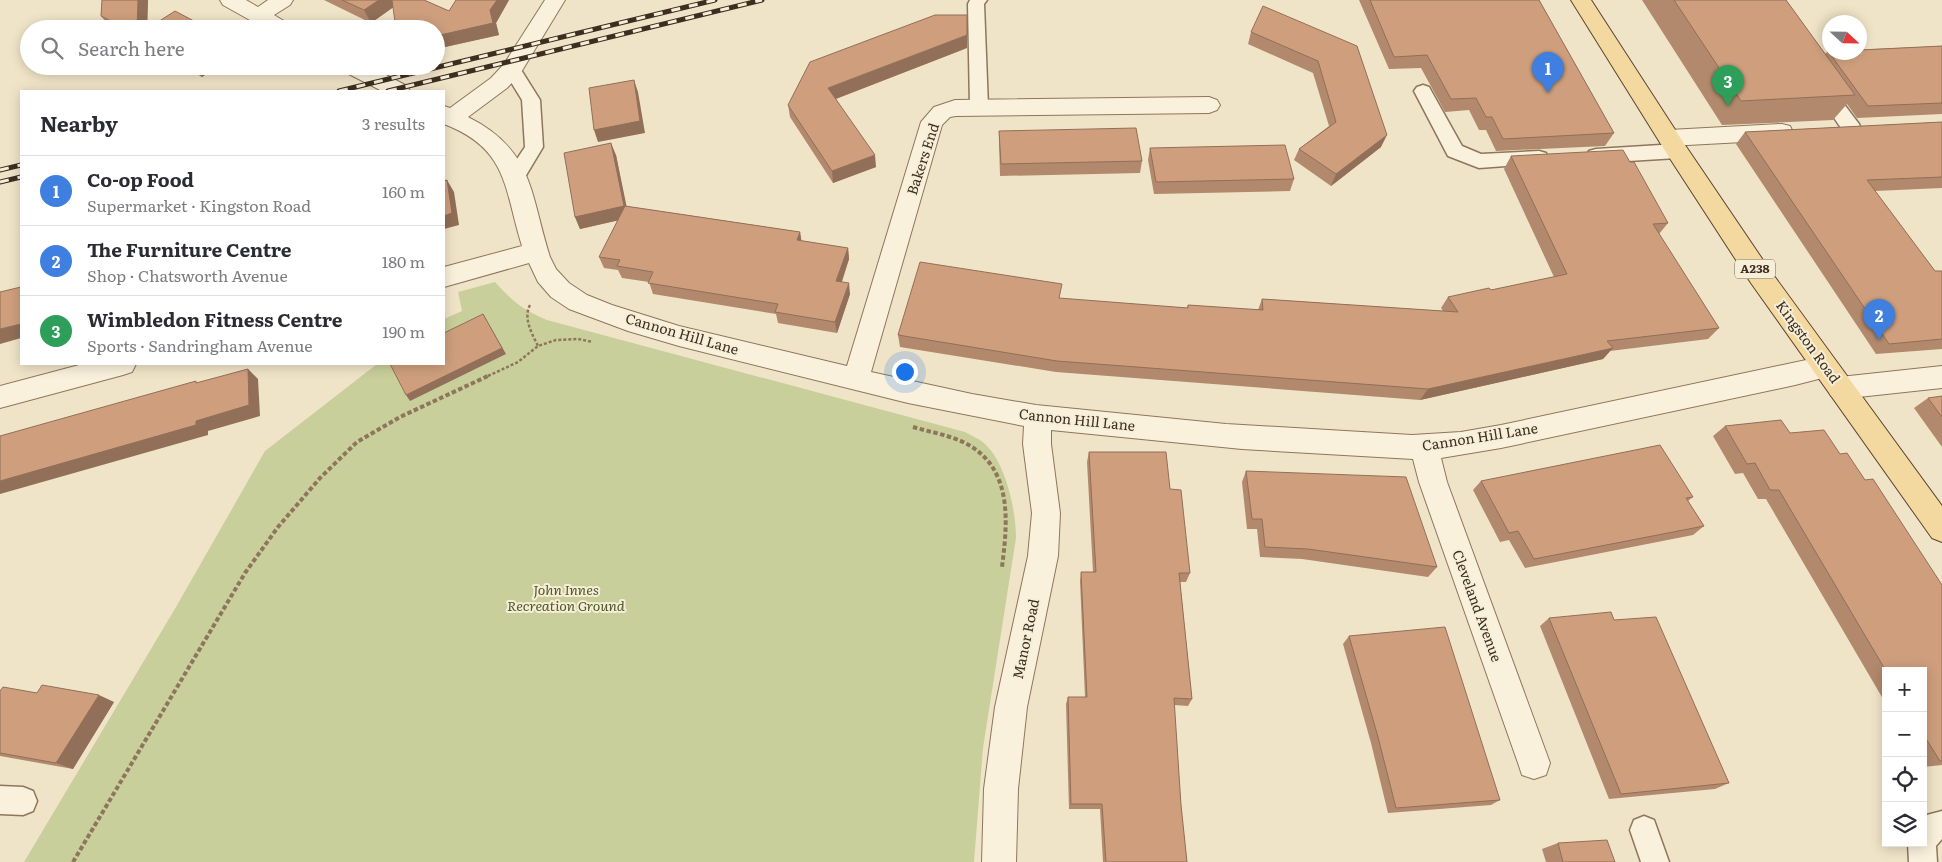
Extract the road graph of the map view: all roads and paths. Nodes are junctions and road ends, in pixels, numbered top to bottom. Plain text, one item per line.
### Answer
1 (230, 0) edge
2 (283, 0) edge
3 (554, 0) edge
4 (979, 0) edge
5 (1582, 0) edge
6 (258, 16) junction
7 (265, 20) edge
8 (512, 69) junction
9 (1813, 73) edge
10 (368, 75) edge
11 (397, 90) edge
12 (1423, 91) dead end
13 (1209, 105) dead end
14 (978, 107) junction
15 (447, 116) edge
16 (1862, 128) joint
17 (1673, 144) junction
18 (1574, 157) edge
19 (1555, 158) edge
20 (515, 177) junction
21 (535, 252) junction
22 (445, 277) edge
23 (596, 343) dead end
24 (119, 365) edge
25 (1833, 377) junction
26 (1942, 377) edge
27 (856, 379) junction
28 (0, 397) edge
29 (1038, 417) junction
30 (907, 426) dead end
31 (1424, 447) junction
32 (1942, 530) edge
33 (1001, 574) dead end
34 (1534, 764) dead end
35 (1942, 825) edge
36 (1644, 830) dead end
37 (1927, 835) edge
38 (1923, 847) edge
39 (73, 862) edge
40 (999, 862) edge
41 (1655, 862) edge
42 (1923, 862) edge

1 - 6 street
2 - 6 street
3 - 8 street
4 - 14 lane
5 - 17 main road, Kingston Road / A238
6 - 7 street
8 - 15 street
8 - 20 lane
9 - 16 lane
10 - 11 street
12 - 19 lane
13 - 14 street, Bakers End
14 - 27 street, Bakers End
15 - 20 street, Cannon Hill Lane
16 - 17 street
17 - 18 lane
17 - 25 main road, Kingston Road / A238
20 - 21 street, Cannon Hill Lane
21 - 22 street
21 - 27 street, Cannon Hill Lane
23 - 39 path
24 - 28 street
25 - 26 street, Cannon Hill Lane
25 - 31 street, Cannon Hill Lane
25 - 32 main road, Kingston Road / A238
27 - 29 street, Cannon Hill Lane
29 - 31 street, Cannon Hill Lane
29 - 40 street, Manor Road
30 - 33 path
31 - 34 street, Cleveland Avenue
35 - 37 lane
36 - 41 lane
38 - 42 lane

